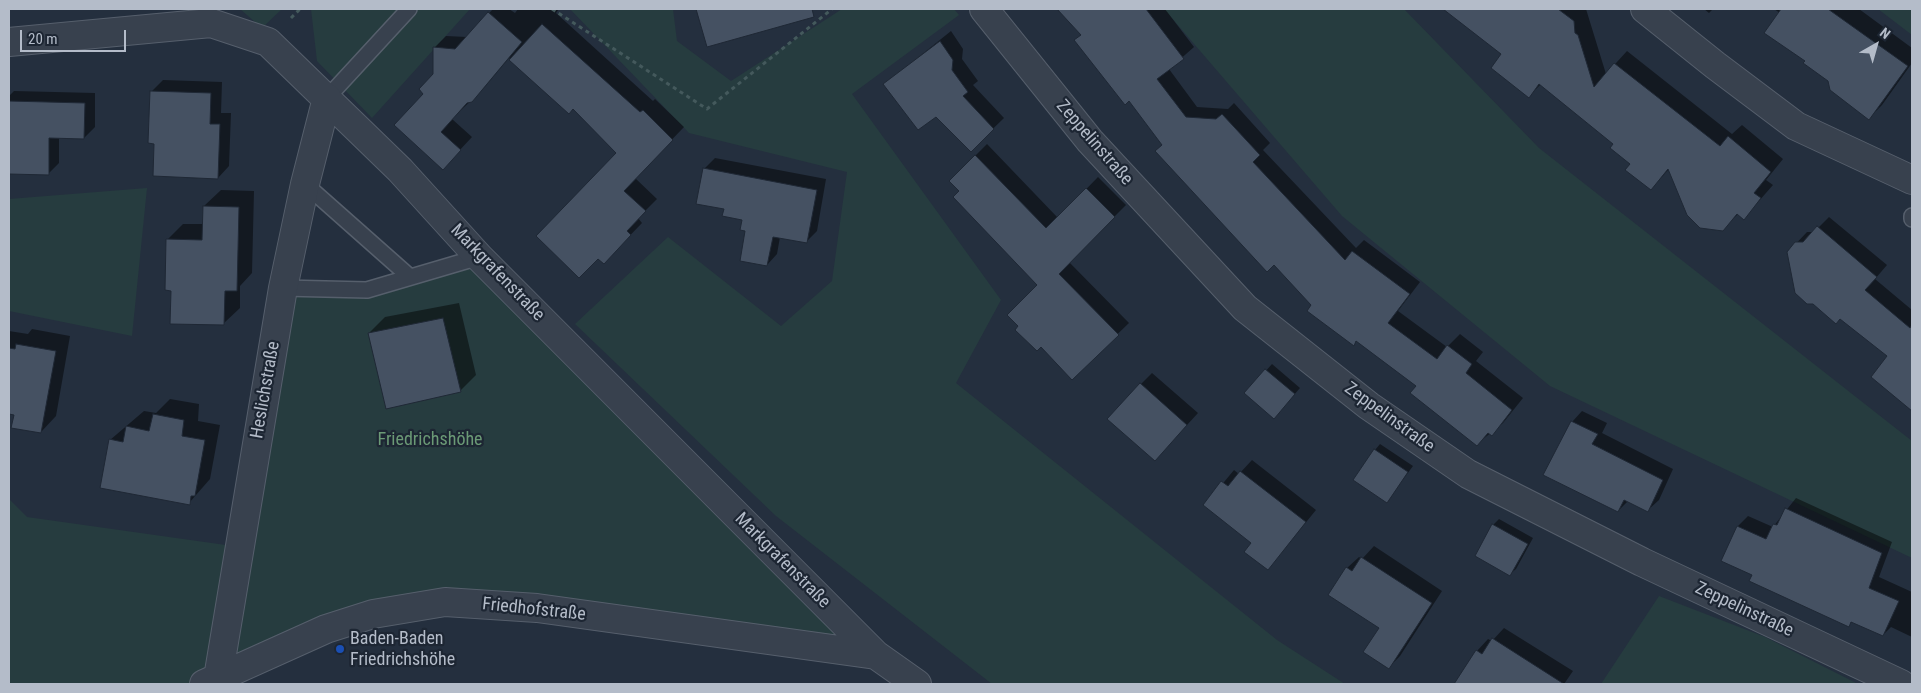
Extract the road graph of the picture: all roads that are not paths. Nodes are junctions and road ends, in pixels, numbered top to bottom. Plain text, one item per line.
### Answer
1 (408, 9) edge
2 (984, 9) edge
3 (1645, 9) edge
4 (9, 42) edge
5 (327, 98) junction
6 (1912, 180) edge
7 (305, 184) junction
8 (479, 257) junction
9 (410, 277) junction
10 (283, 288) junction
11 (876, 655) junction
12 (213, 682) edge
13 (917, 684) edge
14 (1901, 684) edge

1 - 5 lane
2 - 14 street, Zeppelinstraße
3 - 6 street
4 - 5 street, Markgrafenstraße
5 - 7 street, Heslichstraße
5 - 8 street, Markgrafenstraße
7 - 9 lane
7 - 10 street, Heslichstraße
8 - 9 lane
8 - 11 street, Markgrafenstraße
9 - 10 lane
10 - 12 street, Heslichstraße
11 - 12 street, Friedhofstraße
11 - 13 street, Markgrafenstraße

